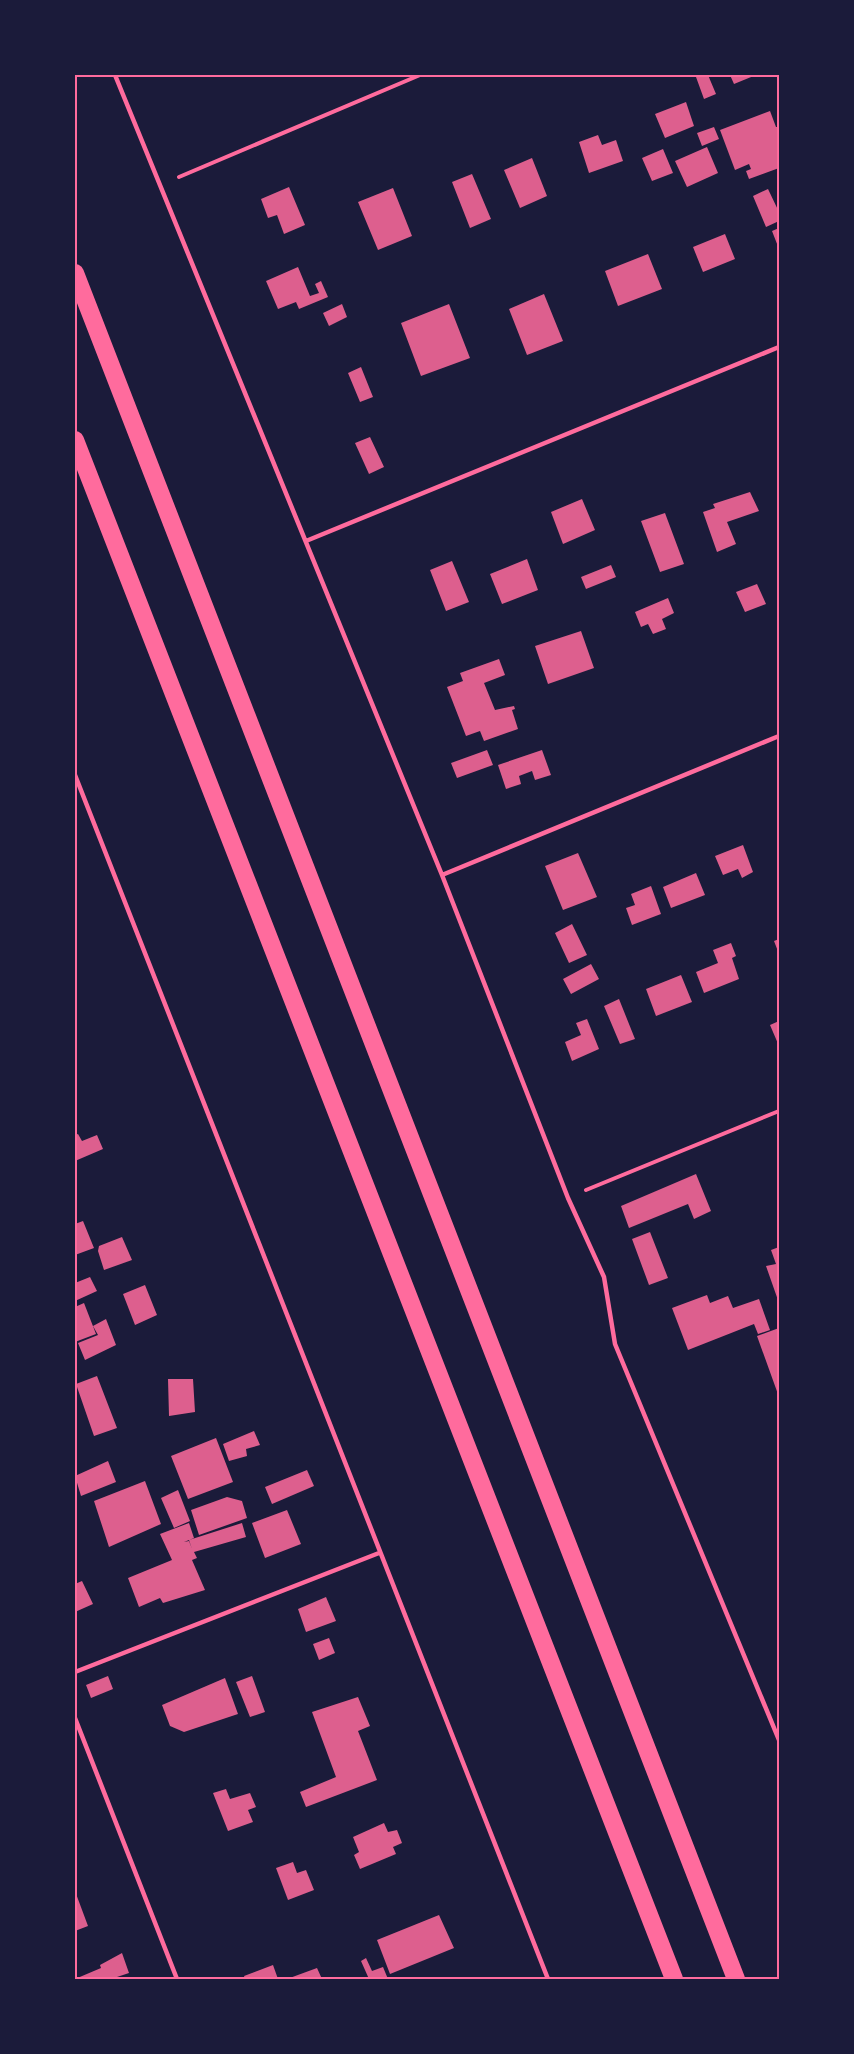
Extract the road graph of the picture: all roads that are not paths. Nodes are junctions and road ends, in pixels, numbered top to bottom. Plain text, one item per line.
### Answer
1 (115, 75) edge
2 (75, 273) edge
3 (779, 347) edge
4 (75, 440) edge
5 (306, 541) junction
6 (779, 736) edge
7 (75, 775) edge
8 (442, 875) junction
9 (379, 1553) junction
10 (75, 1672) edge
11 (75, 1718) edge
12 (779, 1740) edge
13 (177, 1979) edge
14 (548, 1979) edge
15 (674, 1979) edge
16 (736, 1979) edge

1 - 5 lane
2 - 16 highway
3 - 5 lane
4 - 15 highway
5 - 8 lane
6 - 8 lane
7 - 9 lane
8 - 12 lane
9 - 10 lane
9 - 14 lane
11 - 13 lane

